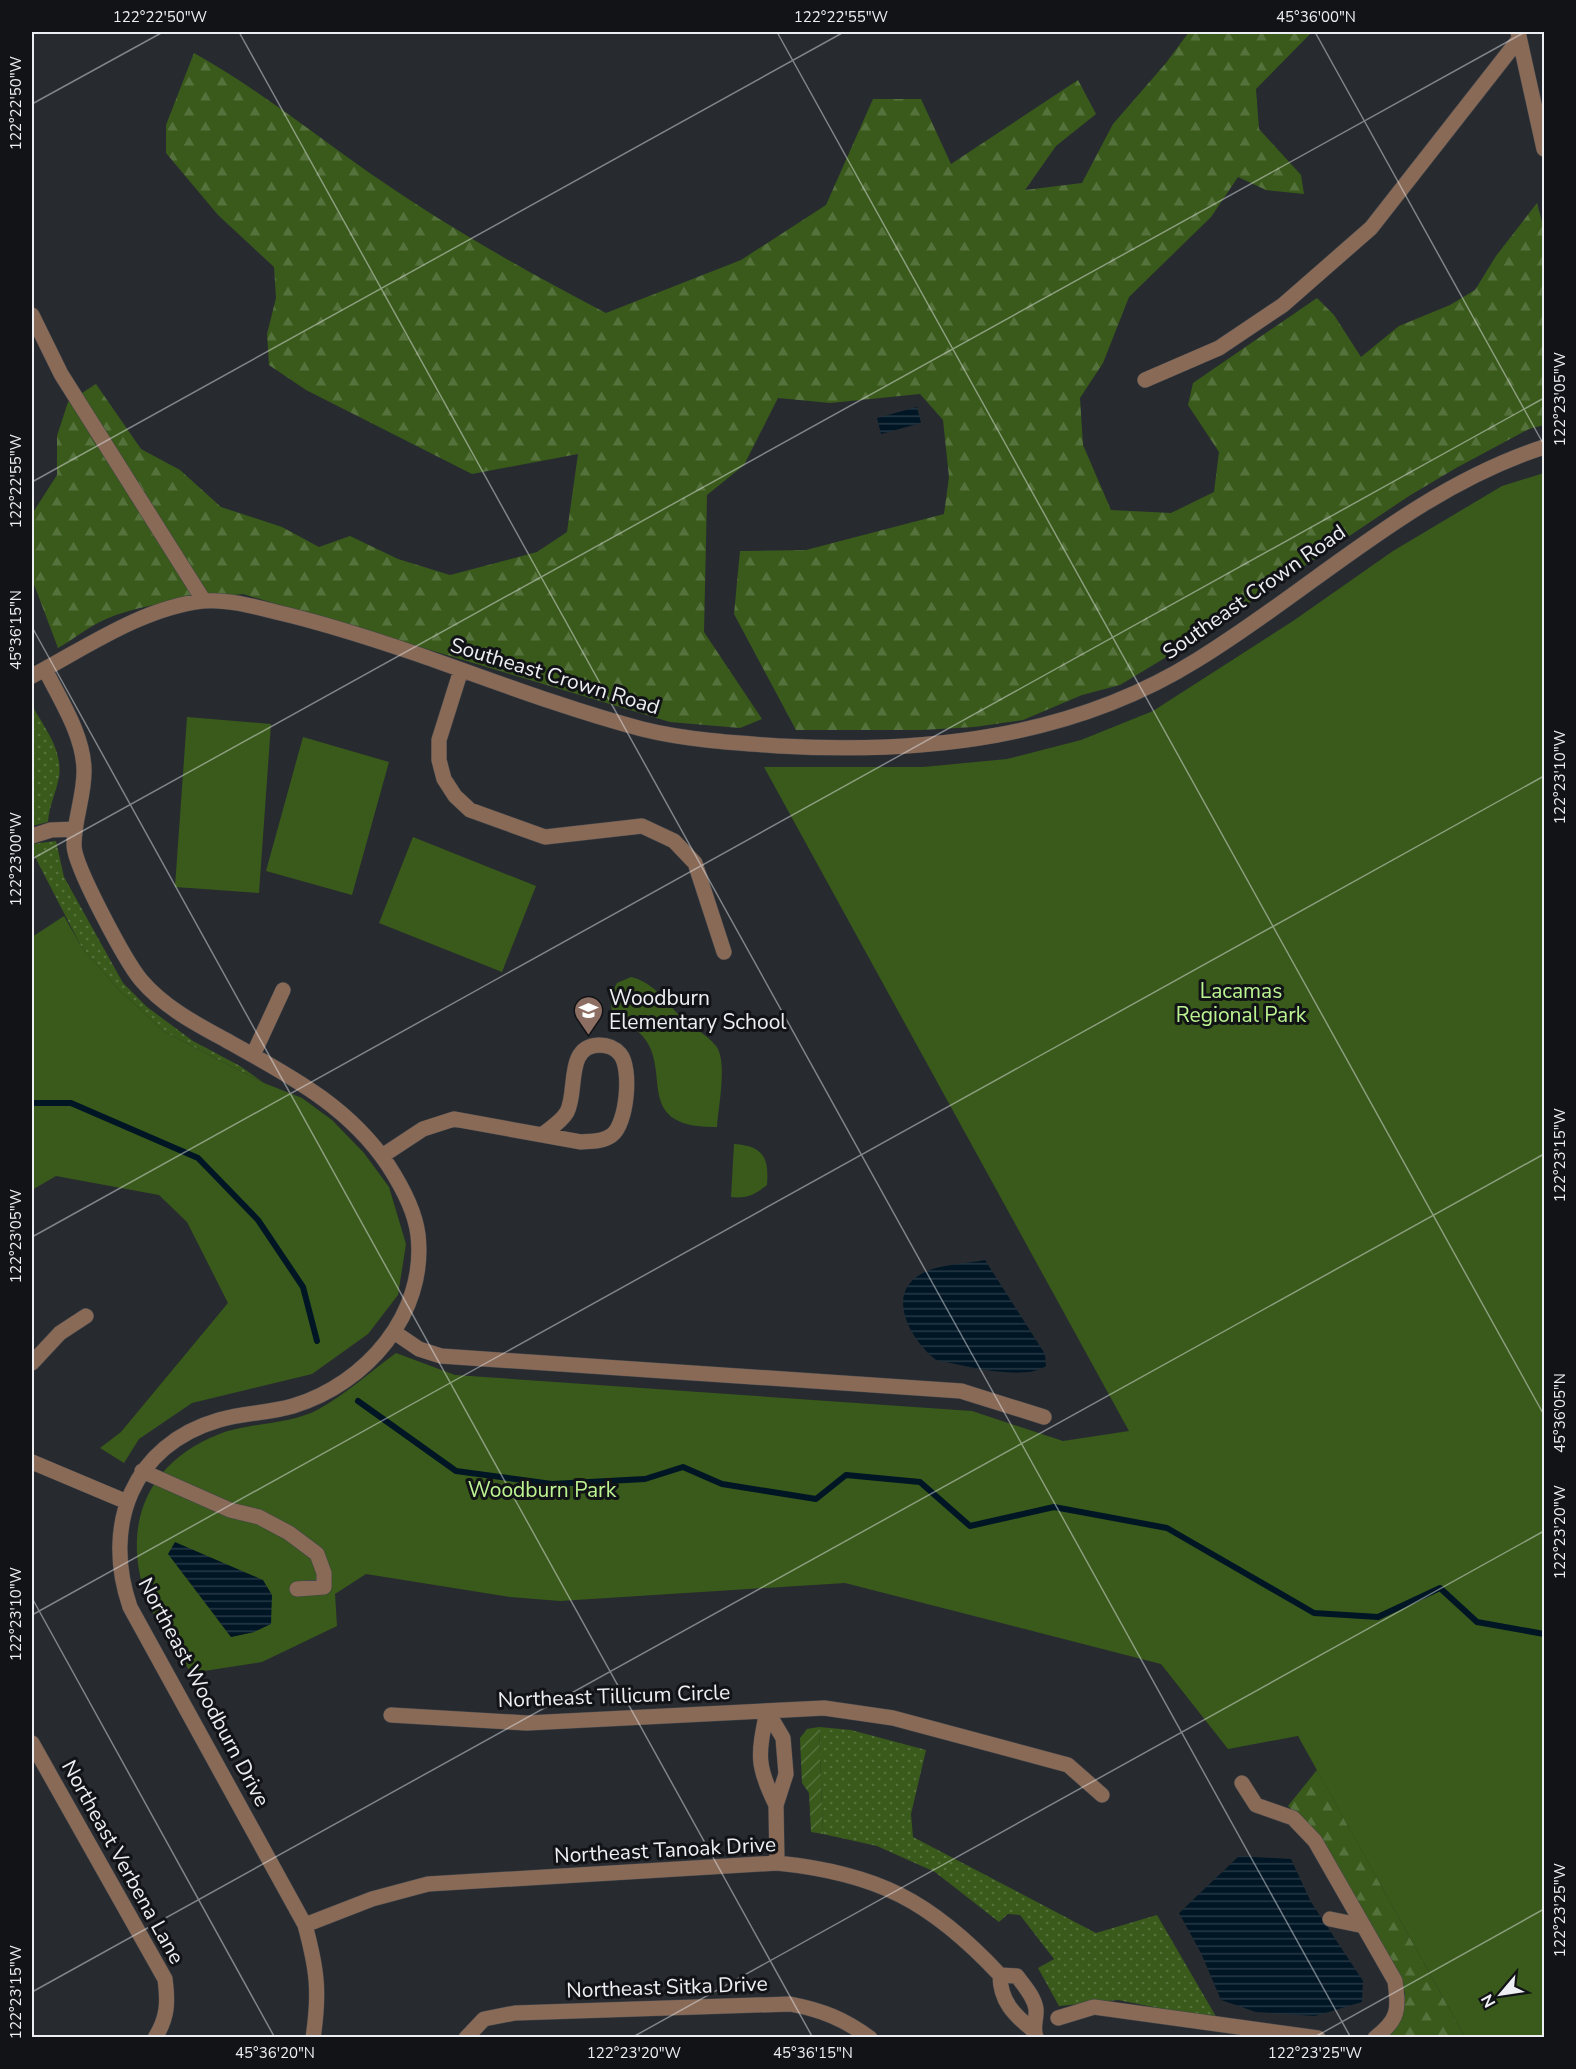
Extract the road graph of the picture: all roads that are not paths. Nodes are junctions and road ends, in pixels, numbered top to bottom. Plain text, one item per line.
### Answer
1 (1519, 35) edge
2 (1545, 149) edge
3 (32, 315) edge
4 (1145, 380) dead end
5 (1545, 447) edge
6 (204, 601) junction
7 (461, 669) junction
8 (38, 673) edge
9 (75, 829) junction
10 (32, 836) edge
11 (724, 952) dead end
12 (283, 990) dead end
13 (252, 1055) junction
14 (543, 1134) junction
15 (382, 1156) junction
16 (86, 1316) dead end
17 (394, 1332) junction
18 (32, 1363) edge
19 (1044, 1417) dead end
20 (32, 1462) edge
21 (142, 1472) junction
22 (127, 1502) junction
23 (297, 1589) dead end
24 (767, 1711) junction
25 (391, 1715) dead end
26 (32, 1743) edge
27 (1242, 1783) dead end
28 (1102, 1795) dead end
29 (776, 1805) junction
30 (777, 1863) junction
31 (1330, 1918) dead end
32 (305, 1925) junction
33 (1364, 1926) junction
34 (1000, 1975) junction
35 (1058, 2018) dead end
36 (1034, 2034) edge
37 (155, 2037) edge
38 (313, 2037) edge
39 (466, 2037) edge
40 (870, 2037) edge
41 (1318, 2037) edge
42 (1375, 2037) edge

1 - 2 street
1 - 4 street
3 - 6 street
5 - 7 street, Southeast Crown Road
6 - 7 street, Southeast Crown Road
6 - 8 street
7 - 11 street
8 - 9 street, Northeast Woodburn Drive
9 - 10 street
9 - 13 street, Northeast Woodburn Drive
12 - 13 street
13 - 15 street, Northeast Woodburn Drive
14 - 14 street
14 - 15 street
15 - 17 street, Northeast Woodburn Drive
16 - 18 street
17 - 19 street
17 - 21 street, Northeast Woodburn Drive
20 - 22 street
21 - 22 street, Northeast Woodburn Drive
21 - 23 street
22 - 32 street, Northeast Woodburn Drive
24 - 25 street, Northeast Tillicum Circle
24 - 28 street, Northeast Tillicum Circle
24 - 29 street
24 - 29 street
26 - 37 street, Northeast Verbena Lane
27 - 33 street
29 - 30 street
30 - 32 street, Northeast Tanoak Drive
30 - 34 street, Northeast Tanoak Drive
31 - 33 street
32 - 38 street, Northeast Woodburn Drive
33 - 42 street
34 - 36 street, Northeast Tanoak Drive
34 - 36 street, Northeast Tanoak Drive
35 - 41 street
39 - 40 street, Northeast Sitka Drive

